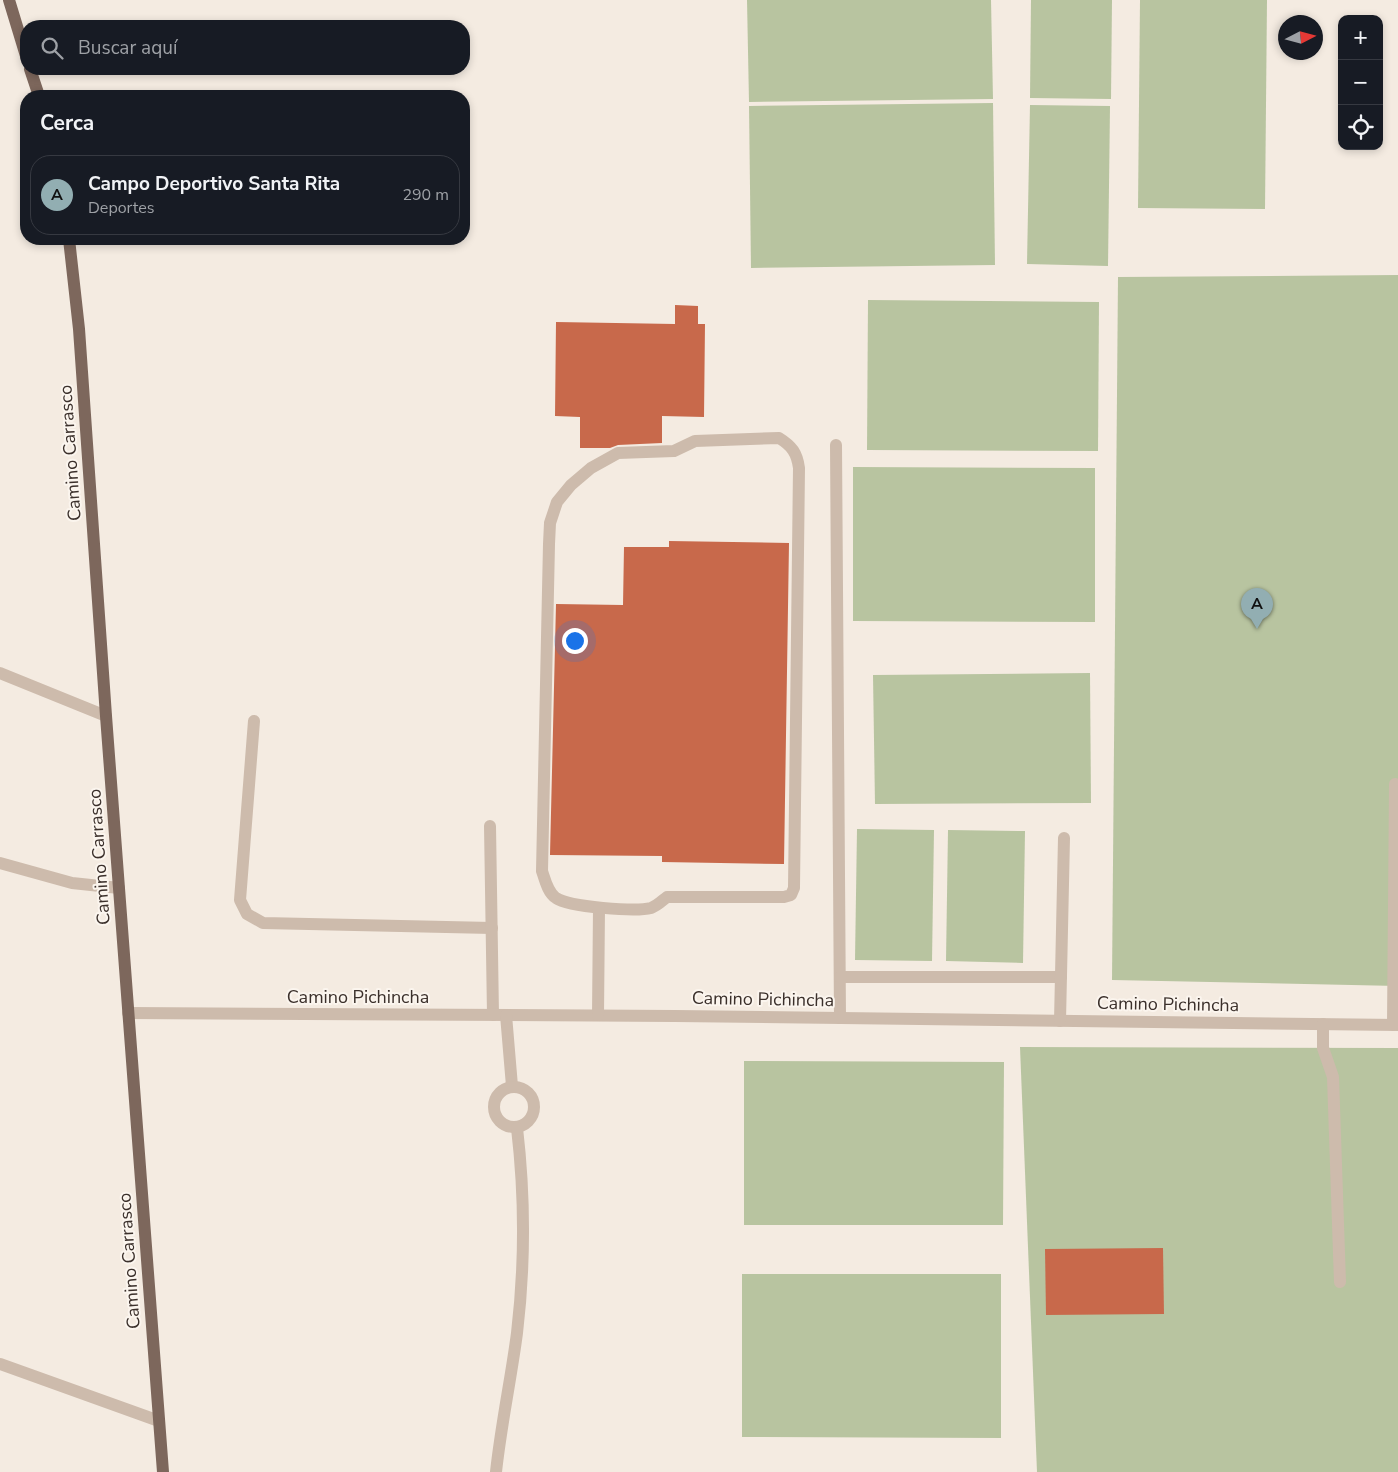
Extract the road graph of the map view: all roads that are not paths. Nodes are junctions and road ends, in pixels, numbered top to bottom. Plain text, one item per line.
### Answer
1 (8, 0) edge
2 (20, 37) edge
3 (32, 75) edge
4 (37, 90) edge
5 (70, 245) edge
6 (836, 445) dead end
7 (0, 672) edge
8 (106, 716) junction
9 (254, 721) dead end
10 (1395, 784) dead end
11 (490, 826) dead end
12 (1064, 838) dead end
13 (0, 863) edge
14 (119, 888) junction
15 (599, 908) junction
16 (492, 928) junction
17 (840, 977) junction
18 (1061, 977) junction
19 (128, 1012) junction
20 (500, 1015) junction
21 (598, 1016) junction
22 (840, 1018) junction
23 (1060, 1021) junction
24 (1323, 1024) junction
25 (1395, 1025) edge
26 (512, 1086) junction
27 (517, 1128) junction
28 (1340, 1282) dead end
29 (0, 1364) edge
30 (159, 1421) junction
31 (163, 1472) edge
32 (496, 1472) edge

1 - 2 main road
3 - 4 main road
5 - 8 main road, Camino Carrasco
6 - 17 street
7 - 8 street
8 - 14 main road, Camino Carrasco
9 - 16 street
10 - 25 street
11 - 16 street
12 - 18 street
13 - 14 street
14 - 19 main road, Camino Carrasco
15 - 15 street
15 - 21 street
16 - 20 street
17 - 18 street
17 - 22 street
18 - 23 street
19 - 20 street, Camino Pichincha
19 - 30 main road, Camino Carrasco
20 - 21 street, Camino Pichincha
20 - 26 street
21 - 22 street, Camino Pichincha
22 - 23 street, Camino Pichincha
23 - 24 street, Camino Pichincha
24 - 25 street, Camino Pichincha
24 - 28 street
26 - 27 street
26 - 27 street
27 - 32 street
29 - 30 street
30 - 31 main road, Camino Carrasco

